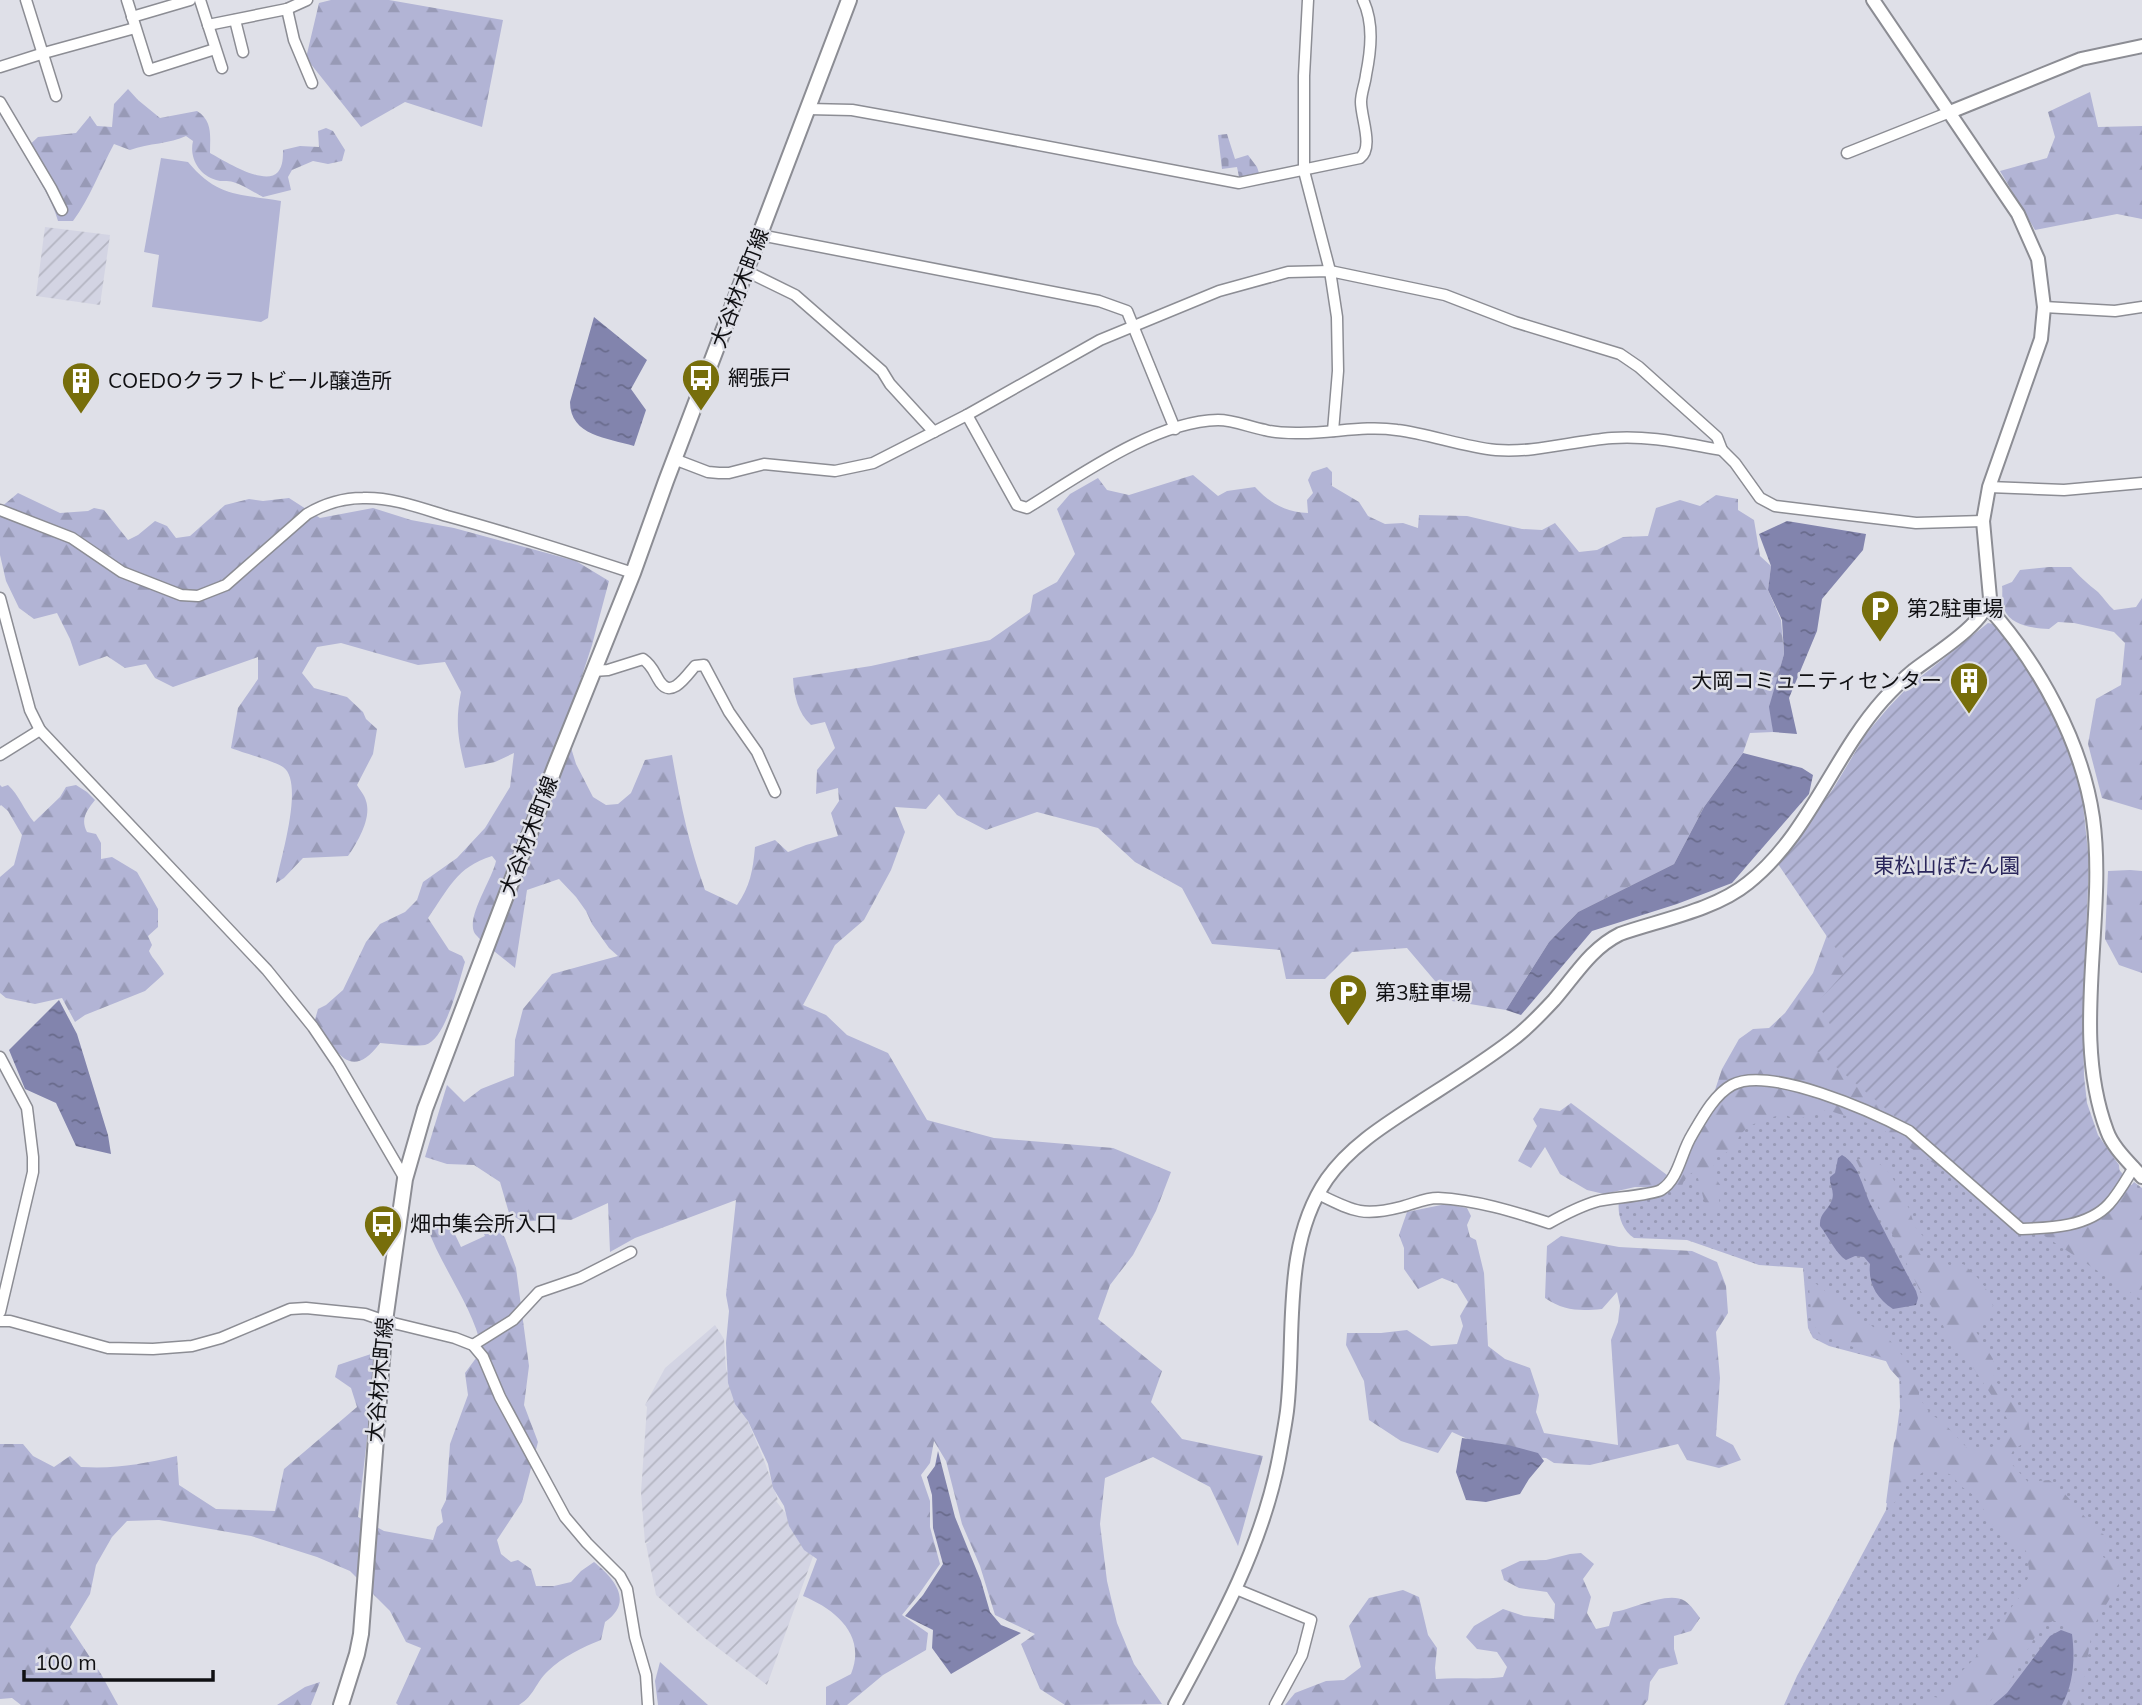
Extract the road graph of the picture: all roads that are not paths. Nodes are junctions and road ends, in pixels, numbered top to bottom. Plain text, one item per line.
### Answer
1 (26, 0) edge
2 (127, 0) edge
3 (190, 0) edge
4 (200, 0) edge
5 (307, 0) edge
6 (849, 0) edge
7 (1308, 0) edge
8 (1363, 0) edge
9 (1873, 0) edge
10 (287, 9) junction
11 (235, 20) junction
12 (134, 23) junction
13 (208, 25) junction
14 (2142, 46) edge
15 (215, 49) junction
16 (243, 52) dead end
17 (44, 53) junction
18 (0, 67) edge
19 (222, 68) dead end
20 (312, 83) dead end
21 (57, 96) dead end
22 (0, 102) edge
23 (808, 109) junction
24 (1950, 112) junction
25 (1847, 153) dead end
26 (1304, 171) junction
27 (62, 210) dead end
28 (760, 235) junction
29 (746, 271) junction
30 (1330, 271) junction
31 (2044, 307) junction
32 (2142, 307) edge
33 (1132, 326) junction
34 (967, 415) junction
35 (1175, 429) junction
36 (1333, 431) junction
37 (933, 432) junction
38 (1723, 450) junction
39 (674, 458) junction
40 (2142, 483) edge
41 (1989, 487) junction
42 (0, 510) edge
43 (1983, 521) junction
44 (633, 573) junction
45 (0, 598) edge
46 (1988, 607) junction
47 (593, 671) junction
48 (40, 730) junction
49 (0, 755) edge
50 (775, 792) dead end
51 (0, 1057) edge
52 (2138, 1172) edge
53 (405, 1179) junction
54 (1318, 1194) junction
55 (631, 1252) dead end
56 (0, 1312) edge
57 (0, 1321) edge
58 (385, 1321) junction
59 (473, 1345) junction
60 (1236, 1589) junction
61 (341, 1705) edge
62 (648, 1705) edge
63 (1175, 1705) edge
64 (1275, 1705) edge

1 - 17 street
2 - 12 street
3 - 12 street
4 - 13 street
5 - 10 street
6 - 23 main road, 大谷材木町線
7 - 26 street
8 - 26 street
9 - 24 street
10 - 11 street
10 - 20 street
11 - 13 street
11 - 16 street
12 - 15 street
12 - 17 street
13 - 15 street
14 - 24 street
15 - 19 street
17 - 18 street
17 - 21 street
22 - 27 street
23 - 26 street
23 - 28 main road, 大谷材木町線
24 - 25 street
24 - 31 street
26 - 30 street
28 - 29 main road, 大谷材木町線
28 - 33 street
29 - 37 street
29 - 39 main road, 大谷材木町線
30 - 33 street
30 - 36 street
30 - 38 street
31 - 32 street
31 - 41 street
33 - 34 street
33 - 35 street
34 - 35 street
34 - 37 street
35 - 36 street
36 - 38 street
37 - 39 street
38 - 43 street
39 - 44 main road, 大谷材木町線
40 - 41 street
41 - 43 street
42 - 44 street
43 - 46 street
44 - 47 main road, 大谷材木町線
45 - 48 street
46 - 52 street
46 - 54 street
47 - 50 street
47 - 53 main road, 大谷材木町線
48 - 49 street
48 - 53 street
51 - 56 street
52 - 54 street
53 - 58 main road, 大谷材木町線
54 - 60 street
55 - 59 street
57 - 58 street
58 - 59 street
58 - 61 main road, 大谷材木町線
59 - 62 street
60 - 63 street
60 - 64 street

